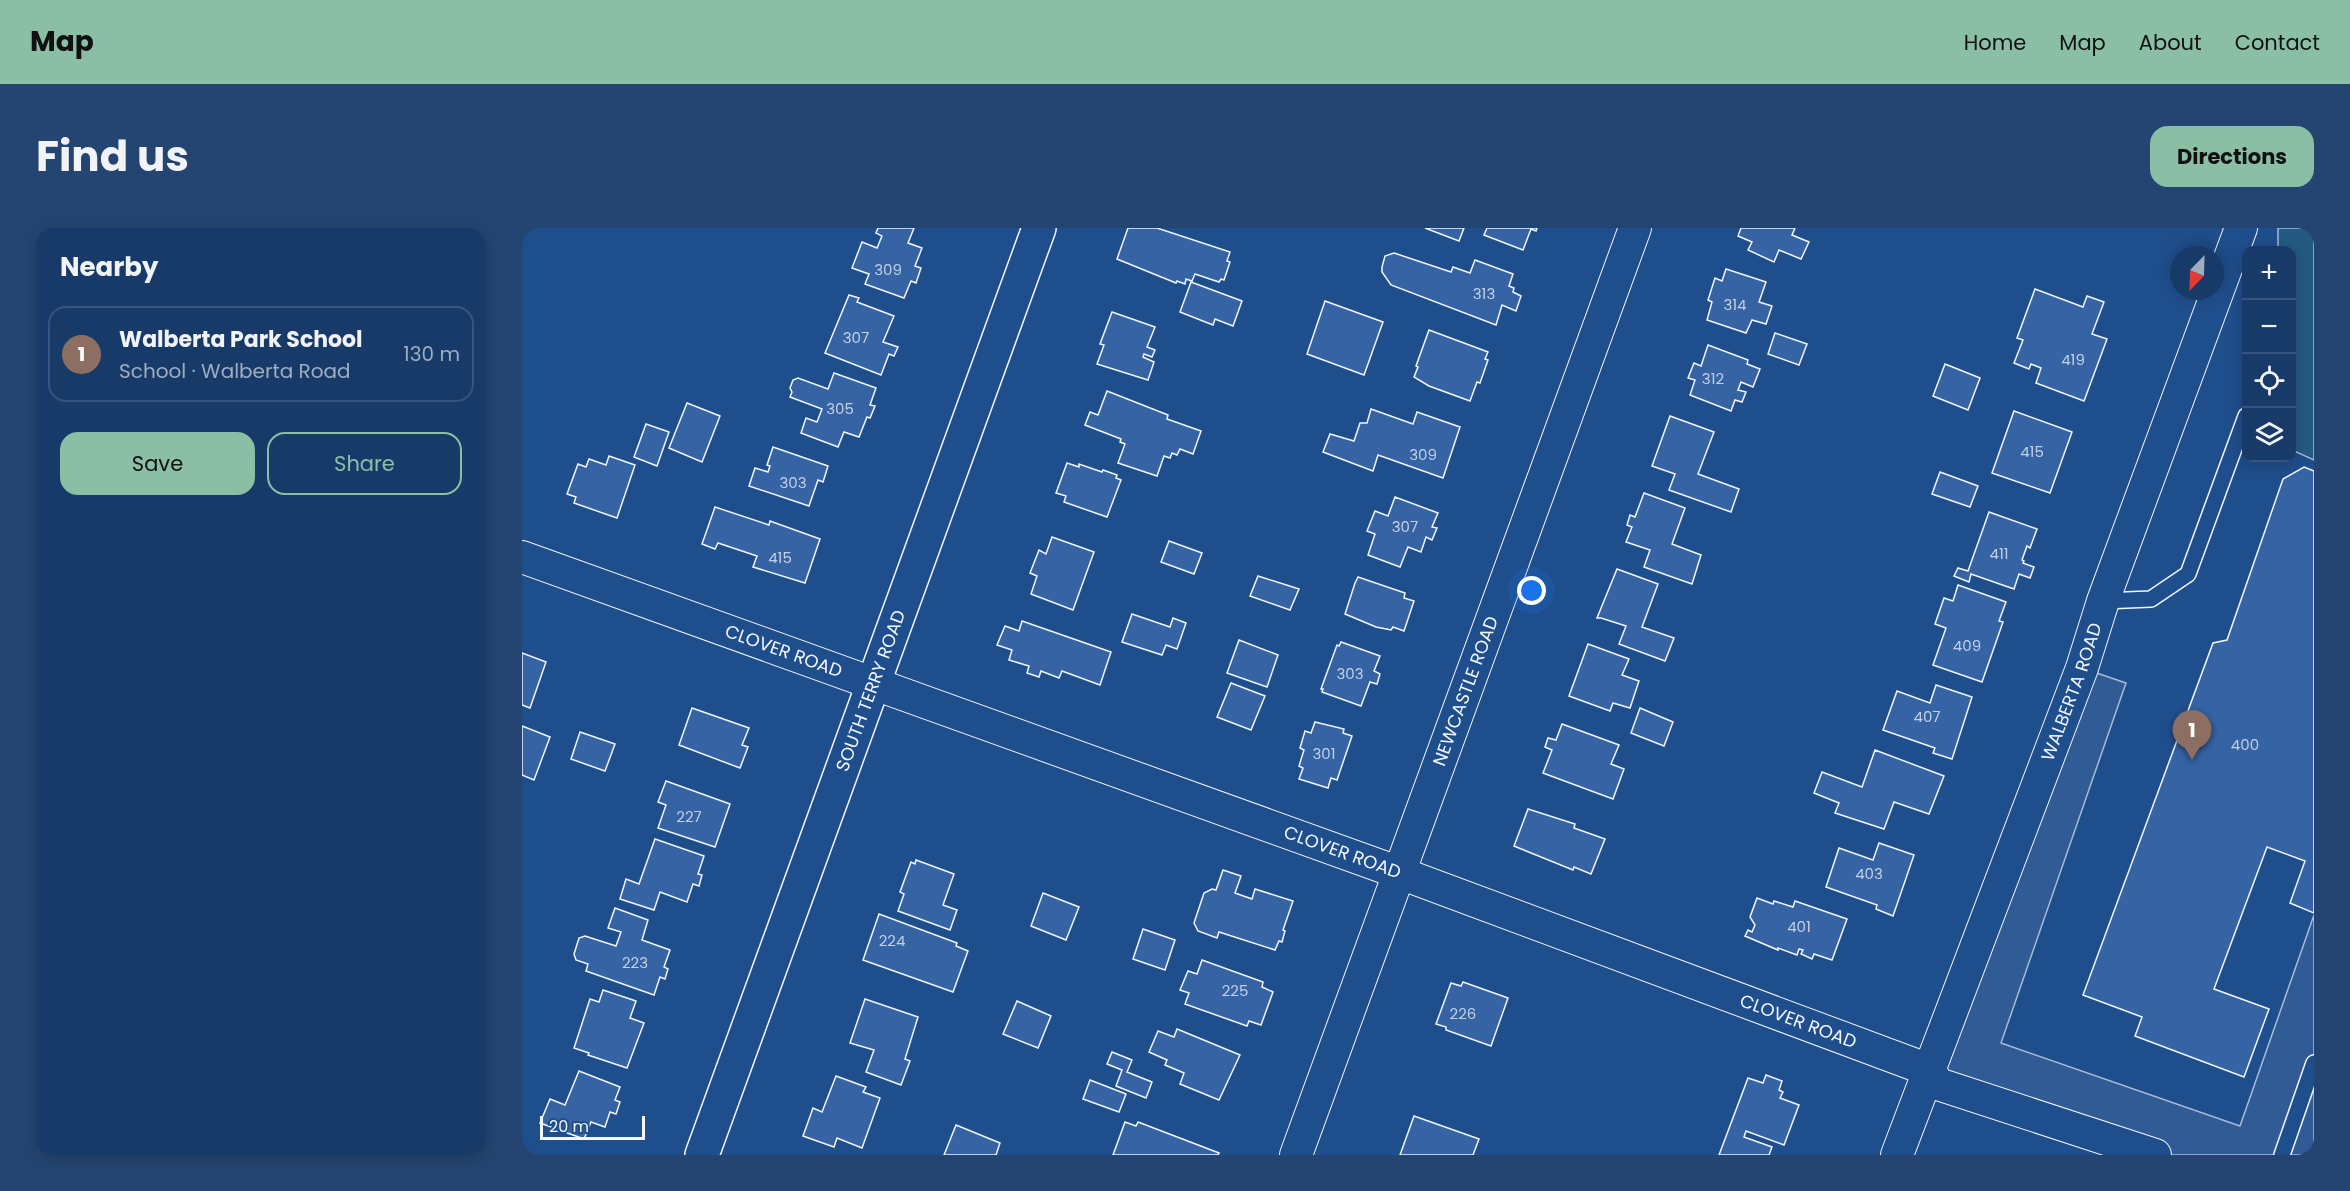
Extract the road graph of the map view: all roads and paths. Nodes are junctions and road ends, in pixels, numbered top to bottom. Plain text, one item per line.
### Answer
1 (1039, 228) edge
2 (1635, 228) edge
3 (2240, 246) edge
4 (2242, 429) edge
5 (522, 557) edge
6 (2103, 601) junction
7 (874, 684) junction
8 (1400, 873) junction
9 (2314, 1062) edge
10 (1929, 1070) junction
11 (702, 1155) edge
12 (1296, 1155) edge
13 (1897, 1155) edge
14 (2155, 1155) edge
15 (2282, 1155) edge

1 - 7 street, SOUTH TERRY ROAD
2 - 8 street, NEWCASTLE ROAD
3 - 6 street, WALBERTA ROAD
4 - 6 lane
5 - 7 street, CLOVER ROAD
6 - 10 street, WALBERTA ROAD
7 - 8 street, CLOVER ROAD
7 - 11 street, SOUTH TERRY ROAD
8 - 10 street, CLOVER ROAD
8 - 12 street, NEWCASTLE ROAD
9 - 15 lane
10 - 13 street, WALBERTA ROAD
10 - 14 street, CLOVER ROAD

